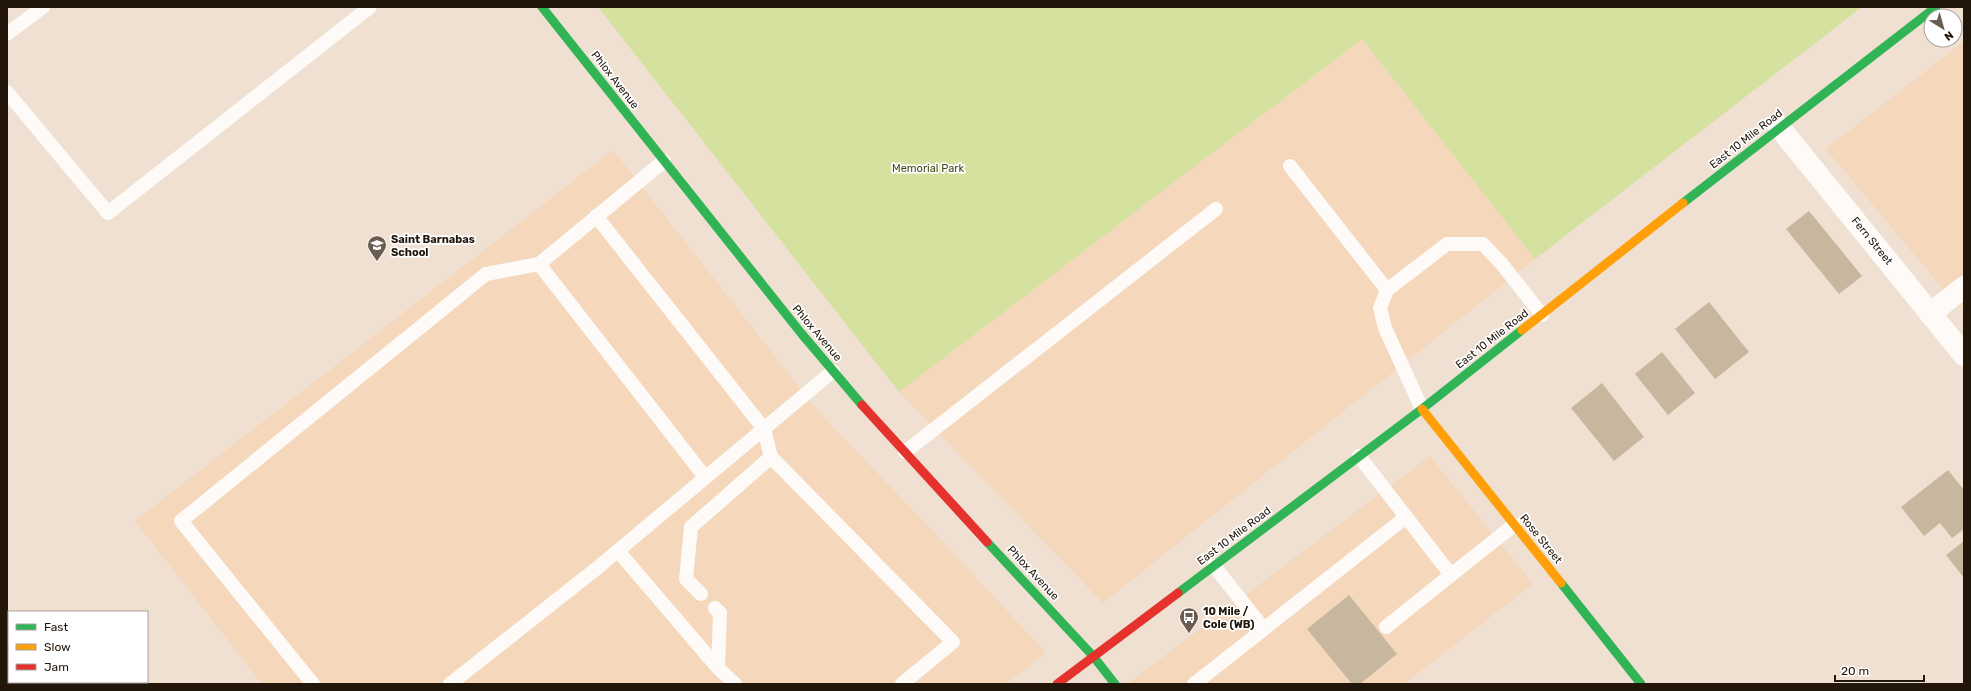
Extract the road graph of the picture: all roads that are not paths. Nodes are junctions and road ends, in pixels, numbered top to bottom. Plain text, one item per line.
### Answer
1 (43, 7) edge
2 (370, 7) edge
3 (542, 7) edge
4 (1936, 7) edge
5 (7, 34) edge
6 (7, 92) edge
7 (1779, 128) junction
8 (664, 161) junction
9 (1290, 166) dead end
10 (1216, 210) dead end
11 (596, 216) junction
12 (539, 264) junction
13 (1964, 287) edge
14 (1387, 290) junction
15 (1930, 314) junction
16 (1542, 315) junction
17 (1964, 355) edge
18 (833, 371) junction
19 (1422, 409) junction
20 (764, 429) junction
21 (905, 452) junction
22 (1359, 456) junction
23 (771, 457) junction
24 (705, 477) junction
25 (1406, 516) junction
26 (1514, 525) junction
27 (618, 551) junction
28 (1214, 566) junction
29 (1451, 575) junction
30 (701, 594) dead end
31 (715, 608) dead end
32 (1386, 627) dead end
33 (1264, 629) junction
34 (1093, 656) junction
35 (718, 668) junction
36 (313, 684) edge
37 (450, 684) edge
38 (735, 684) edge
39 (902, 684) edge
40 (1057, 684) edge
41 (1115, 684) edge
42 (1194, 684) edge
43 (1641, 684) edge

1 - 5 lane
2 - 6 lane
3 - 8 street, Phlox Avenue
4 - 7 street, East 10 Mile Road
7 - 15 street, Fern Street
7 - 16 street, East 10 Mile Road
8 - 11 lane
8 - 18 street, Phlox Avenue
9 - 14 lane
10 - 21 lane
11 - 12 lane
11 - 20 lane
12 - 24 lane
12 - 36 lane
13 - 15 street
14 - 16 lane
14 - 19 lane
15 - 17 street, Fern Street
16 - 19 street, East 10 Mile Road
18 - 20 lane
18 - 21 street, Phlox Avenue
19 - 22 street, East 10 Mile Road
19 - 26 street, Rose Street
20 - 23 lane
20 - 24 lane
21 - 34 street, Phlox Avenue
22 - 25 lane
22 - 28 street, East 10 Mile Road
23 - 30 lane
23 - 39 lane
24 - 27 lane
25 - 29 lane
25 - 33 lane
26 - 29 lane
26 - 43 street, Rose Street
27 - 35 lane
27 - 37 lane
28 - 33 lane
28 - 34 street, East 10 Mile Road
29 - 32 lane
31 - 35 lane
33 - 42 lane
34 - 40 street, East 10 Mile Road
34 - 41 street, Phlox Avenue
35 - 38 lane

